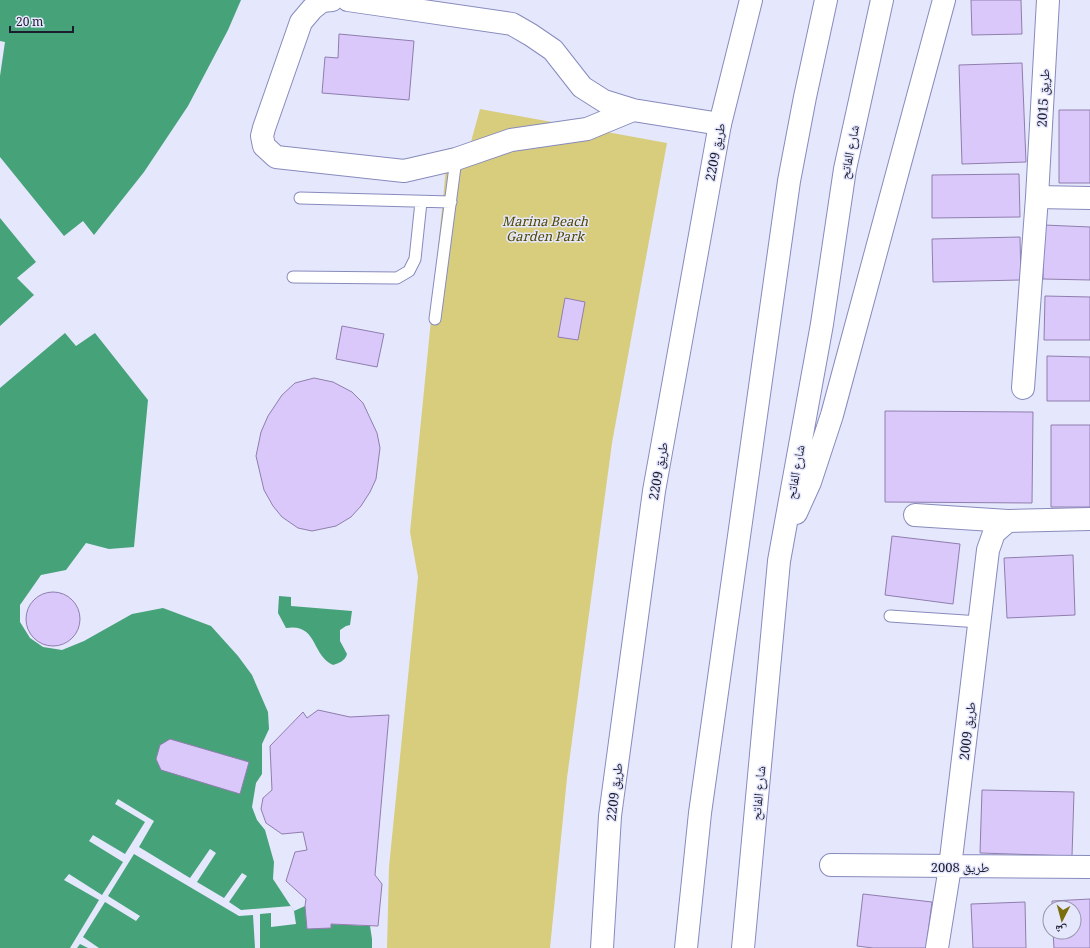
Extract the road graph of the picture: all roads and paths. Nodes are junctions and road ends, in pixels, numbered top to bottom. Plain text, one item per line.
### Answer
1 (332, 0) edge
2 (348, 0) edge
3 (751, 0) edge
4 (826, 0) edge
5 (882, 0) edge
6 (944, 0) edge
7 (1048, 0) edge
8 (633, 110) junction
9 (720, 124) junction
10 (456, 159) junction
11 (1037, 197) junction
12 (300, 198) dead end
13 (1090, 198) edge
14 (421, 202) junction
15 (451, 202) junction
16 (293, 277) dead end
17 (435, 319) dead end
18 (1023, 388) dead end
19 (915, 515) dead end
20 (1090, 519) edge
21 (1008, 521) junction
22 (779, 561) junction
23 (890, 616) dead end
24 (980, 622) junction
25 (831, 865) dead end
26 (950, 867) junction
27 (1090, 867) edge
28 (602, 948) edge
29 (686, 948) edge
30 (744, 948) edge
31 (937, 948) edge

1 - 10 street
2 - 8 street
3 - 9 street, طريق 2209
4 - 29 street
5 - 22 street, شارع الفاتح
6 - 22 street
7 - 11 street, طريق 2015
8 - 9 street
8 - 10 street
9 - 28 street, طريق 2209
10 - 15 lane
11 - 13 street
11 - 18 street, طريق 2015
12 - 14 lane
14 - 15 lane
14 - 16 lane
15 - 17 lane
19 - 21 street
20 - 21 street
21 - 24 street, طريق 2009
22 - 30 street, شارع الفاتح
23 - 24 lane
24 - 26 street, طريق 2009
25 - 26 street, طريق 2008
26 - 27 street, طريق 2008
26 - 31 street, طريق 2009

